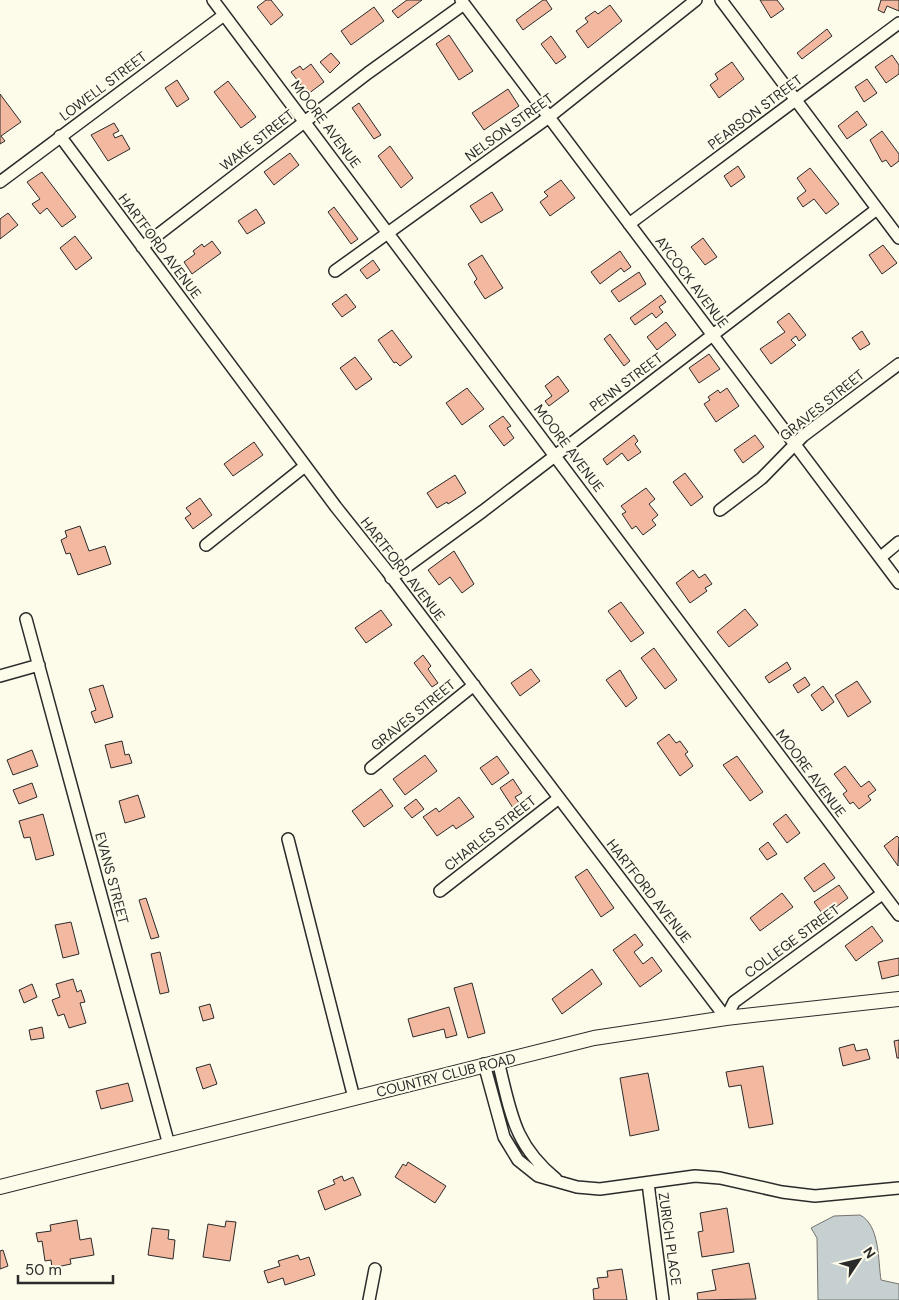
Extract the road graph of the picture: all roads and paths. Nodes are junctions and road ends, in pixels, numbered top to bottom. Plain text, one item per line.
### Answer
1 (213, 0) edge
2 (696, 0) edge
3 (721, 0) edge
4 (463, 2) edge
5 (224, 15) junction
6 (899, 23) edge
7 (794, 100) junction
8 (549, 117) junction
9 (306, 122) junction
10 (60, 136) junction
11 (0, 182) edge
12 (877, 209) junction
13 (629, 224) junction
14 (388, 232) junction
15 (899, 238) edge
16 (142, 248) junction
17 (336, 271) dead end
18 (713, 334) junction
19 (899, 364) edge
20 (795, 444) junction
21 (554, 454) junction
22 (305, 466) junction
23 (720, 510) dead end
24 (899, 542) edge
25 (206, 544) dead end
26 (881, 557) junction
27 (392, 578) junction
28 (899, 583) edge
29 (26, 619) dead end
30 (39, 665) junction
31 (0, 676) edge
32 (474, 685) junction
33 (370, 768) dead end
34 (559, 798) junction
35 (288, 839) dead end
36 (440, 891) dead end
37 (882, 894) junction
38 (899, 915) edge
39 (899, 1000) edge
40 (726, 1018) junction
41 (491, 1063) junction
42 (354, 1098) junction
43 (170, 1145) junction
44 (648, 1182) junction
45 (0, 1187) edge
46 (899, 1188) edge
47 (375, 1269) dead end
48 (369, 1300) edge
49 (663, 1300) edge

1 - 5 street, MOORE AVENUE
2 - 8 street, NELSON STREET
3 - 7 street
4 - 8 street, AYCOCK AVENUE
4 - 9 street, WAKE STREET
5 - 9 street, MOORE AVENUE
5 - 10 street, LOWELL STREET
6 - 7 street, PEARSON STREET
7 - 12 street
7 - 13 street, PEARSON STREET
8 - 13 street, AYCOCK AVENUE
8 - 14 street, NELSON STREET
9 - 14 street, MOORE AVENUE
9 - 16 street, WAKE STREET
10 - 11 street, LOWELL STREET
10 - 16 street, HARTFORD AVENUE
12 - 15 street
12 - 18 street, PENN STREET
13 - 18 street, AYCOCK AVENUE
14 - 17 street, NELSON STREET
14 - 21 street, MOORE AVENUE
16 - 22 street, HARTFORD AVENUE
18 - 20 street, AYCOCK AVENUE
18 - 21 street, PENN STREET
19 - 20 street, GRAVES STREET
20 - 23 street, GRAVES STREET
20 - 26 street, AYCOCK AVENUE
21 - 27 street, PENN STREET
21 - 37 street, MOORE AVENUE
22 - 25 street
22 - 27 street, HARTFORD AVENUE
24 - 26 street
26 - 28 street, AYCOCK AVENUE
27 - 32 street, HARTFORD AVENUE
29 - 30 street, EVANS STREET
30 - 31 street
30 - 43 street, EVANS STREET
32 - 33 street, GRAVES STREET
32 - 34 street, HARTFORD AVENUE
34 - 36 street, CHARLES STREET
34 - 40 street, HARTFORD AVENUE
35 - 42 street
37 - 38 street, MOORE AVENUE
37 - 40 street, COLLEGE STREET
39 - 40 street, COUNTRY CLUB ROAD
40 - 41 street, COUNTRY CLUB ROAD
41 - 42 street, COUNTRY CLUB ROAD
41 - 44 street
42 - 43 street, COUNTRY CLUB ROAD
43 - 45 street, COUNTRY CLUB ROAD
44 - 46 street
44 - 49 street, ZURICH PLACE
47 - 48 street

